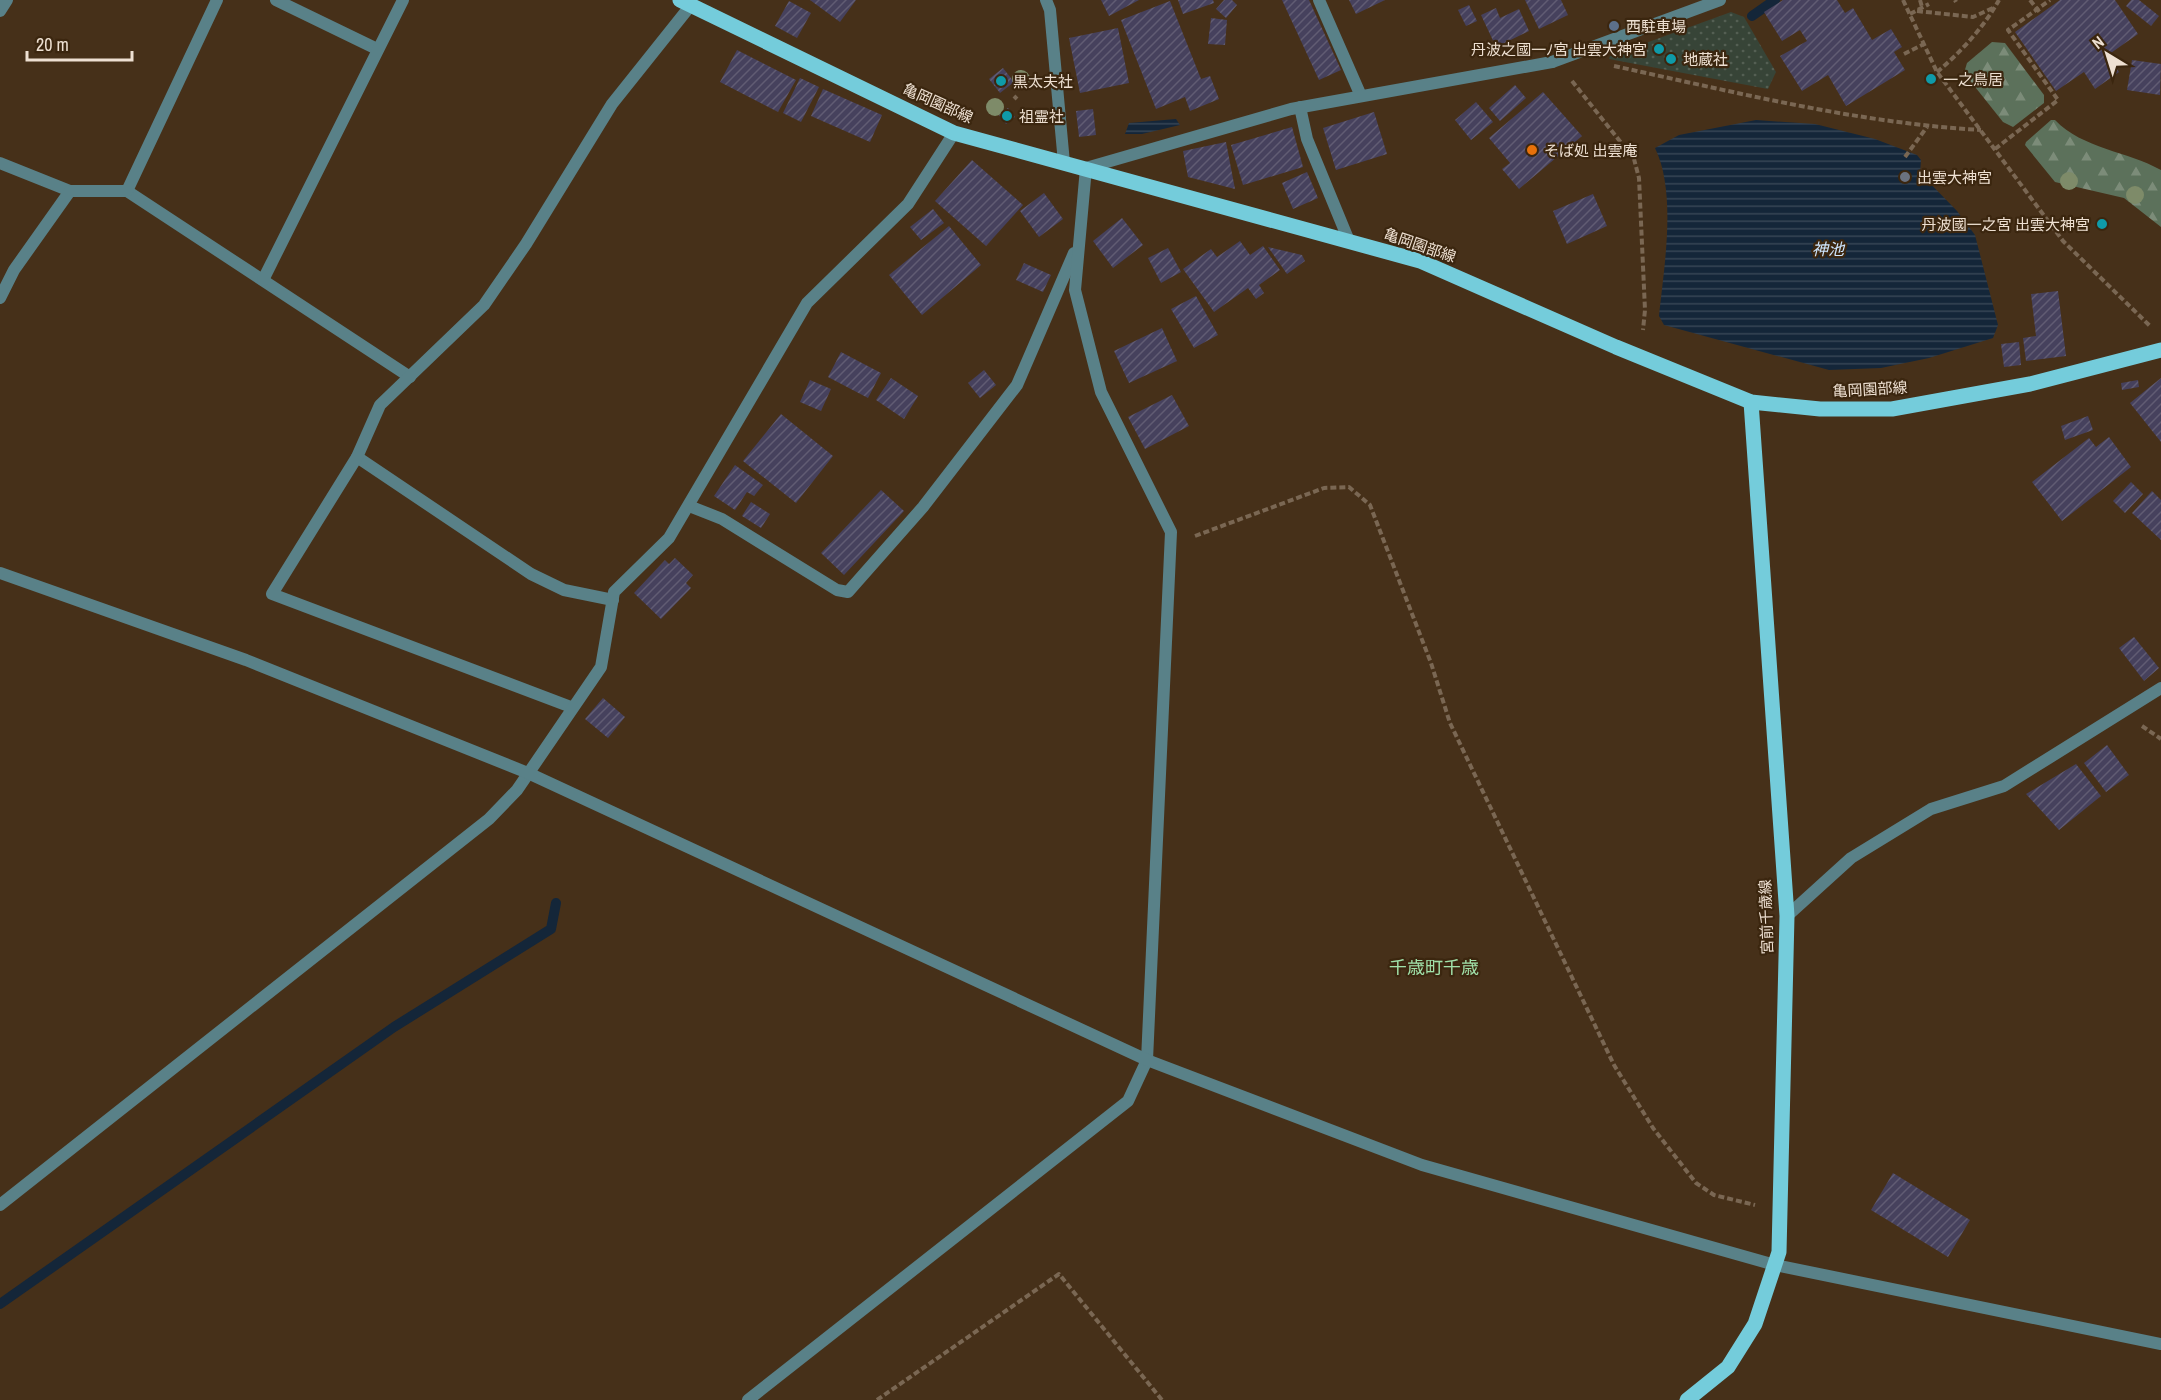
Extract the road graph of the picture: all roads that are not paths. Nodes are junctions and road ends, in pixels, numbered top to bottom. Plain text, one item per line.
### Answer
1 (6, 0) edge
2 (217, 0) edge
3 (276, 0) edge
4 (403, 0) edge
5 (1046, 0) edge
6 (1319, 0) edge
7 (1720, 0) edge
8 (686, 3) edge
9 (0, 11) edge
10 (377, 49) junction
11 (1361, 96) junction
12 (1300, 107) junction
13 (954, 133) junction
14 (0, 163) edge
15 (1064, 163) junction
16 (1086, 168) junction
17 (70, 190) junction
18 (127, 191) junction
19 (1349, 241) junction
20 (1077, 245) junction
21 (263, 280) junction
22 (0, 298) edge
23 (2161, 350) edge
24 (410, 377) junction
25 (1750, 402) junction
26 (357, 457) junction
27 (689, 506) junction
28 (0, 573) edge
29 (613, 600) junction
30 (2161, 688) edge
31 (571, 707) junction
32 (528, 773) junction
33 (1787, 916) junction
34 (1147, 1060) junction
35 (0, 1205) edge
36 (1774, 1265) junction
37 (2161, 1344) edge
38 (748, 1400) edge
39 (1687, 1400) edge

1 - 9 street
2 - 18 street
3 - 10 street
4 - 10 street
5 - 15 street
6 - 11 street
7 - 11 street
8 - 13 main road, 亀岡園部線
8 - 24 street
10 - 21 street
11 - 12 street
12 - 16 street
12 - 19 street
13 - 15 main road, 亀岡園部線
13 - 27 street
14 - 17 street
15 - 16 main road, 亀岡園部線
16 - 19 main road, 亀岡園部線
16 - 20 street
17 - 18 street
17 - 22 street
18 - 21 street
19 - 25 main road, 亀岡園部線
20 - 27 street
20 - 34 street
21 - 24 street
23 - 25 main road, 亀岡園部線
24 - 26 street
25 - 33 main road, 宮前千歳線
26 - 29 street
26 - 31 street
27 - 29 street
28 - 32 street
29 - 31 street
30 - 33 street
31 - 32 street
32 - 34 street
32 - 35 street
33 - 36 main road, 宮前千歳線
34 - 36 street
34 - 38 street
36 - 37 street
36 - 39 main road, 宮前千歳線

